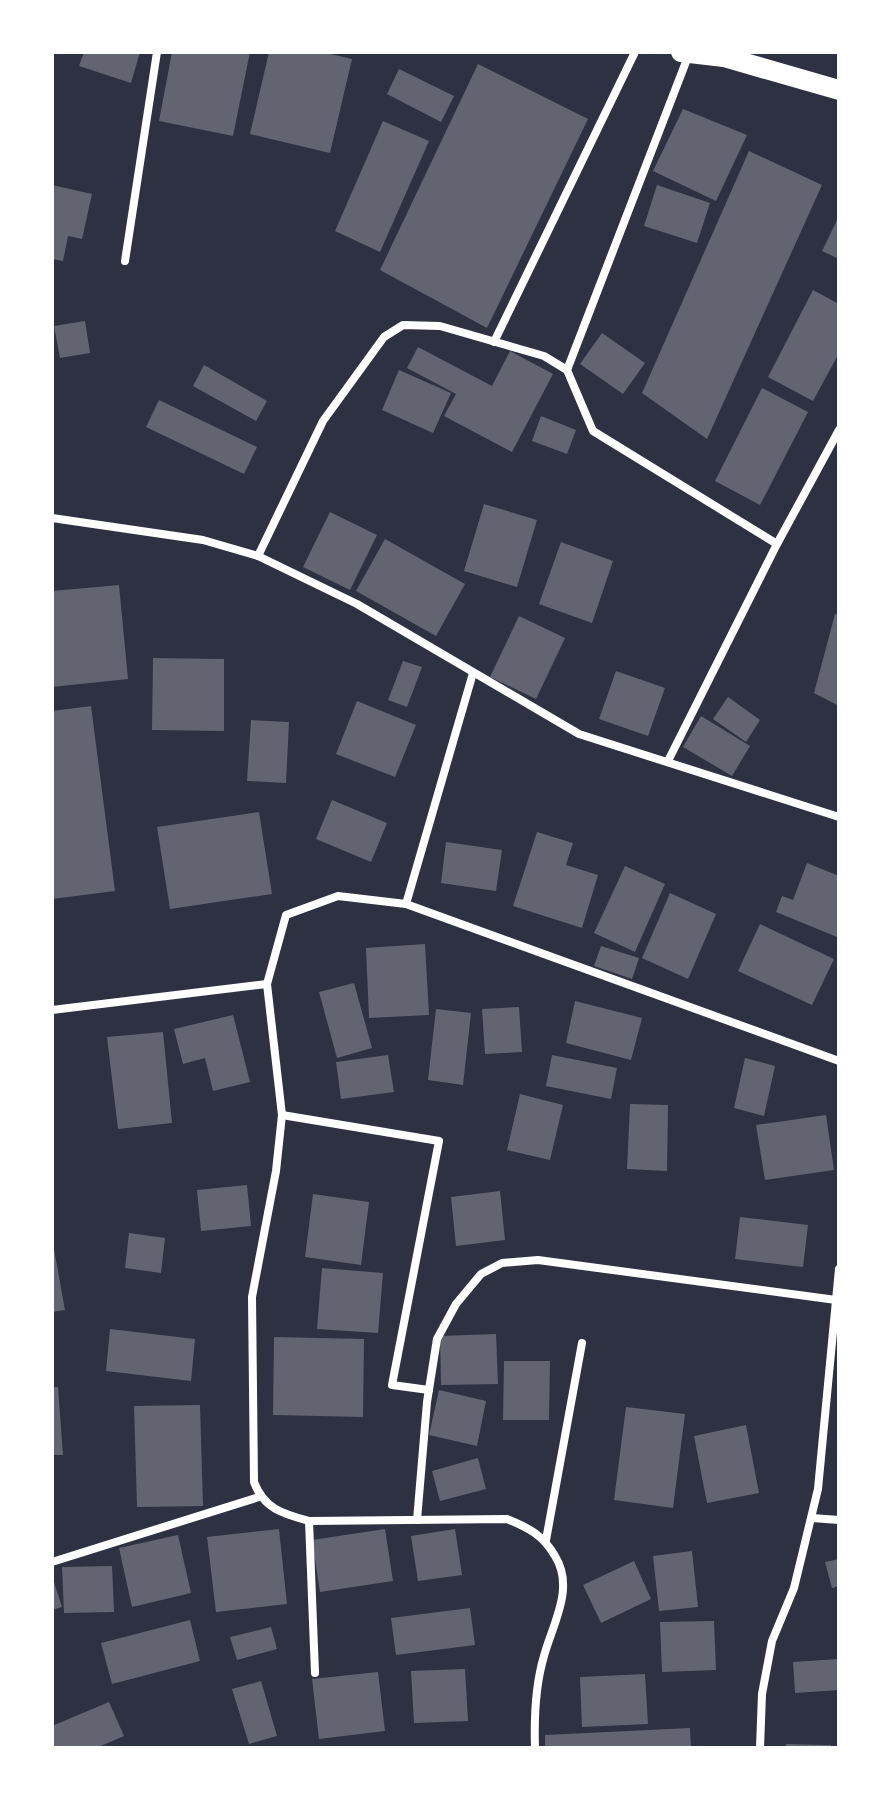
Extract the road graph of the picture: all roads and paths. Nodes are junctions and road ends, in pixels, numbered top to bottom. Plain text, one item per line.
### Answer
1 (157, 52) edge
2 (635, 52) edge
3 (685, 53) edge
4 (726, 54) edge
5 (839, 90) edge
6 (125, 261) dead end
7 (494, 342) junction
8 (567, 370) junction
9 (839, 430) edge
10 (52, 518) edge
11 (777, 544) junction
12 (258, 556) junction
13 (473, 673) junction
14 (668, 761) junction
15 (839, 817) edge
16 (406, 904) junction
17 (267, 984) junction
18 (52, 1010) edge
19 (839, 1061) edge
20 (282, 1115) junction
21 (839, 1269) edge
22 (836, 1300) junction
23 (582, 1343) dead end
24 (429, 1390) junction
25 (259, 1497) junction
26 (812, 1518) junction
27 (417, 1520) junction
28 (839, 1520) edge
29 (309, 1521) junction
30 (546, 1540) junction
31 (52, 1562) edge
32 (315, 1673) dead end
33 (535, 1748) edge
34 (760, 1748) edge

1 - 6 street
2 - 7 street
3 - 4 main road
3 - 8 street
4 - 5 main road
7 - 8 street
7 - 12 street
8 - 11 street
9 - 11 street
10 - 12 street
11 - 14 street
12 - 13 street
13 - 14 street
13 - 16 street
14 - 15 street
16 - 17 street
16 - 19 street
17 - 18 street
17 - 20 street
20 - 24 street
20 - 25 street
21 - 22 street
22 - 24 street
22 - 26 street
23 - 30 street
24 - 27 street
25 - 29 street
25 - 31 street
26 - 28 street
26 - 34 street
27 - 29 street
27 - 30 street
29 - 32 street
30 - 33 street

